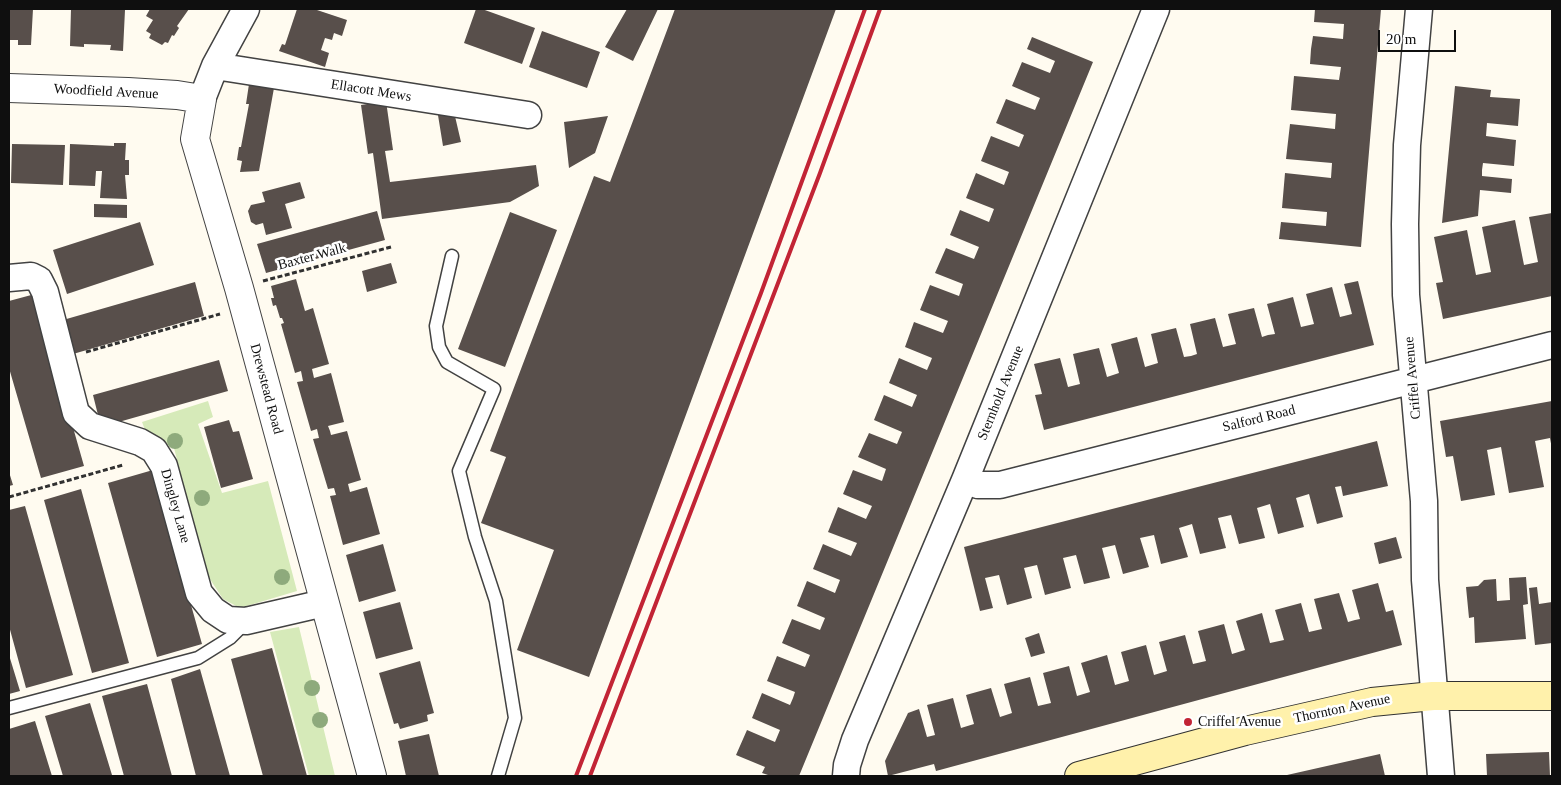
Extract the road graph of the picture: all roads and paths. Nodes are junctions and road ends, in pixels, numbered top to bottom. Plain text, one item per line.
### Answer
1 (246, 9) edge
2 (1156, 9) edge
3 (1419, 9) edge
4 (215, 66) junction
5 (9, 88) edge
6 (202, 99) junction
7 (528, 115) dead end
8 (391, 247) dead end
9 (452, 256) dead end
10 (9, 278) edge
11 (239, 288) junction
12 (189, 323) dead end
13 (1552, 345) edge
14 (94, 350) dead end
15 (1412, 380) junction
16 (149, 447) junction
17 (965, 480) junction
18 (9, 497) edge
19 (324, 602) junction
20 (246, 621) junction
21 (1433, 696) junction
22 (1552, 696) edge
23 (9, 708) edge
24 (372, 776) edge
25 (498, 776) edge
26 (846, 776) edge
27 (1080, 776) edge
28 (1441, 776) edge

1 - 4 street, Drewstead Road
2 - 17 street, Sternhold Avenue
3 - 15 street, Criffel Avenue
4 - 6 street, Drewstead Road
4 - 7 street, Ellacott Mews
5 - 6 street, Woodfield Avenue
6 - 11 street, Drewstead Road
8 - 11 path, Baxter Walk
9 - 25 lane
10 - 16 street
11 - 19 street, Drewstead Road
12 - 14 path
13 - 15 street, Salford Road
15 - 17 street, Salford Road
15 - 21 street, Criffel Avenue
16 - 18 path
16 - 20 street, Dingley Lane
17 - 26 street, Sternhold Avenue
19 - 20 street, Dingley Lane
19 - 24 street, Drewstead Road
20 - 23 lane
21 - 22 main road, Thornton Avenue
21 - 27 main road, Thornton Avenue
21 - 28 street, Criffel Avenue

